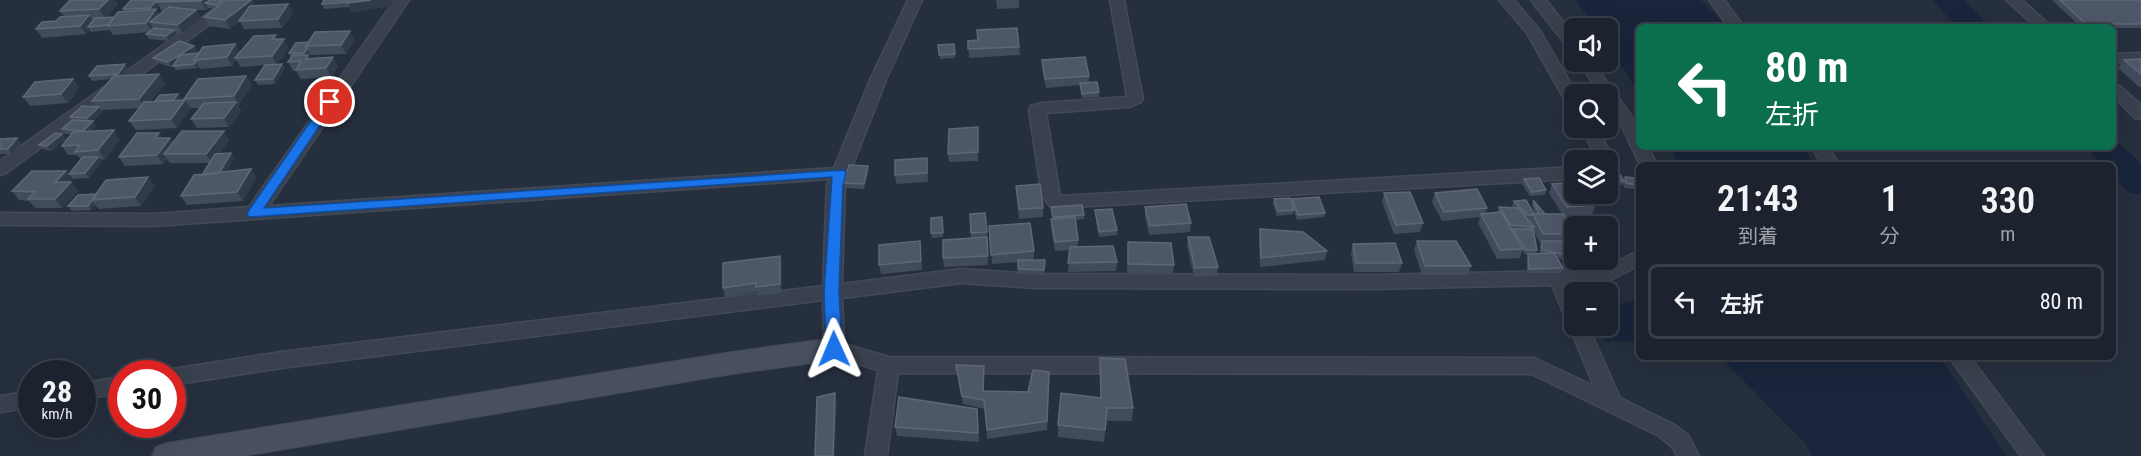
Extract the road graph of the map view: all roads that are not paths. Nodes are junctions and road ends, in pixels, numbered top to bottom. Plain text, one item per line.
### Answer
1 (236, 0) edge
2 (402, 0) edge
3 (915, 0) edge
4 (1118, 0) edge
5 (1506, 0) edge
6 (1538, 0) edge
7 (1716, 0) edge
8 (2013, 0) edge
9 (1735, 24) edge
10 (2041, 24) edge
11 (1564, 33) edge
12 (2116, 58) edge
13 (2141, 58) edge
14 (1593, 72) edge
15 (1564, 85) edge
16 (2116, 91) edge
17 (2141, 114) edge
18 (1636, 139) edge
19 (7, 159) edge
20 (0, 169) edge
21 (840, 173) junction
22 (1564, 174) edge
23 (254, 214) junction
24 (0, 219) edge
25 (1636, 258) edge
26 (1558, 278) junction
27 (1564, 292) edge
28 (832, 293) junction
29 (1583, 336) edge
30 (834, 349) junction
31 (1961, 360) edge
32 (889, 365) junction
33 (186, 375) edge
34 (18, 401) edge
35 (1612, 403) junction
36 (0, 404) edge
37 (167, 456) edge
38 (876, 456) edge
39 (1688, 456) edge
40 (2033, 456) edge

1 - 19 street
2 - 23 street
3 - 21 street
4 - 22 street
5 - 15 street
6 - 11 street
7 - 9 street
8 - 10 street
12 - 13 street
14 - 18 street
16 - 17 street
19 - 20 street
21 - 23 street
21 - 28 street
23 - 24 street
25 - 26 street
26 - 27 street
26 - 28 street
28 - 30 street
28 - 33 street
29 - 35 street
30 - 32 street
30 - 37 street
31 - 40 street
32 - 35 street
32 - 38 street
34 - 36 street
35 - 39 street

